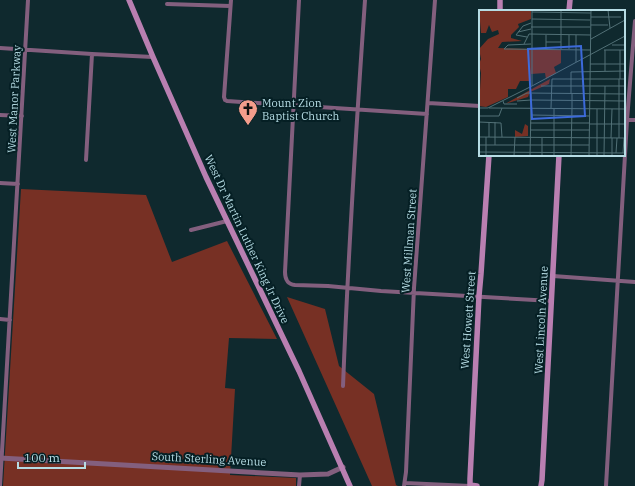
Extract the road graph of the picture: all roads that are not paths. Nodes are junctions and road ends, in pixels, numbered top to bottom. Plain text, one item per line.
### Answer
1 (28, 0) edge
2 (129, 0) edge
3 (231, 0) edge
4 (299, 0) edge
5 (365, 0) edge
6 (434, 0) edge
7 (570, 0) edge
8 (167, 4) dead end
9 (230, 6) junction
10 (569, 10) edge
11 (635, 21) edge
12 (0, 48) edge
13 (26, 50) junction
14 (92, 54) junction
15 (153, 56) junction
16 (428, 103) junction
17 (293, 105) junction
18 (479, 106) edge
19 (357, 110) junction
20 (427, 114) junction
21 (0, 115) edge
22 (22, 116) junction
23 (626, 120) edge
24 (635, 120) edge
25 (625, 140) edge
26 (489, 156) edge
27 (559, 156) edge
28 (624, 156) edge
29 (86, 160) dead end
30 (0, 183) edge
31 (18, 184) junction
32 (227, 222) junction
33 (191, 230) dead end
34 (553, 276) junction
35 (618, 280) junction
36 (635, 282) edge
37 (346, 288) junction
38 (414, 292) junction
39 (479, 296) junction
40 (552, 301) junction
41 (0, 319) edge
42 (10, 320) junction
43 (343, 386) dead end
44 (0, 389) edge
45 (5, 390) junction
46 (1, 458) edge
47 (342, 467) junction
48 (300, 475) junction
49 (404, 484) edge
50 (0, 486) edge
51 (299, 486) edge
52 (350, 486) edge
53 (470, 486) edge
54 (478, 486) edge
55 (541, 486) edge
56 (606, 486) edge

1 - 13 street, West Manor Parkway
2 - 15 main road, West Dr Martin Luther King Jr Drive
3 - 9 street
4 - 17 street
5 - 19 street
6 - 16 street, West Millman Street
7 - 10 main road
8 - 9 street
9 - 17 street
11 - 23 street
12 - 13 street
13 - 14 street
13 - 22 street, West Manor Parkway
14 - 15 street
14 - 29 street
15 - 32 main road, West Dr Martin Luther King Jr Drive
16 - 18 street
16 - 20 street, West Millman Street
17 - 19 street
17 - 37 street
19 - 20 street
19 - 37 street
20 - 38 street, West Millman Street
21 - 22 street
22 - 31 street, West Manor Parkway
23 - 24 street
23 - 25 street
26 - 39 main road, West Howett Street
27 - 34 main road, West Lincoln Avenue
28 - 35 street
30 - 31 street
31 - 42 street, West Manor Parkway
32 - 33 street
32 - 47 main road, West Dr Martin Luther King Jr Drive
34 - 35 street
34 - 40 main road, West Lincoln Avenue
35 - 36 street
35 - 56 street
37 - 38 street
37 - 43 street
38 - 39 street
38 - 49 street, West Millman Street
39 - 40 street
39 - 53 main road, West Howett Street
40 - 55 main road, West Lincoln Avenue
41 - 42 street
42 - 45 street, West Manor Parkway
44 - 45 street
45 - 46 street, West Manor Parkway
46 - 48 street, South Sterling Avenue
46 - 50 street, West Manor Parkway
47 - 48 street, South Sterling Avenue
47 - 52 main road, West Dr Martin Luther King Jr Drive
48 - 51 street
49 - 53 street
53 - 54 main road

